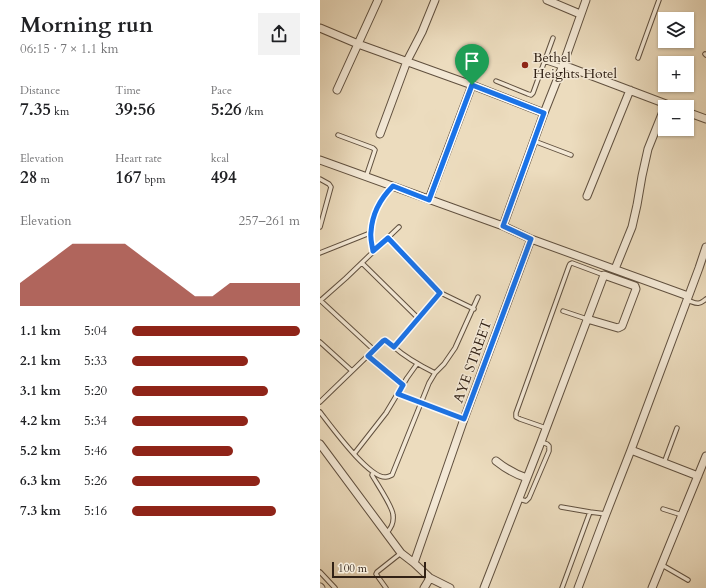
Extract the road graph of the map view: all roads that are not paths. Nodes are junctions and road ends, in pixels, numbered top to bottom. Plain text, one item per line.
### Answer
1 (378, 0) edge
2 (435, 0) edge
3 (547, 0) edge
4 (586, 0) edge
5 (659, 0) edge
6 (580, 14) junction
7 (320, 28) edge
8 (553, 38) dead end
9 (358, 44) junction
10 (638, 58) dead end
11 (407, 61) junction
12 (544, 61) junction
13 (563, 66) junction
14 (496, 81) dead end
15 (472, 85) junction
16 (337, 90) dead end
17 (630, 90) junction
18 (658, 101) edge
19 (544, 113) junction
20 (694, 115) edge
21 (706, 119) edge
22 (658, 124) edge
23 (380, 134) dead end
24 (338, 135) dead end
25 (534, 141) junction
26 (571, 155) dead end
27 (320, 160) edge
28 (366, 177) junction
29 (320, 178) edge
30 (393, 186) junction
31 (587, 196) dead end
32 (429, 200) junction
33 (503, 226) junction
34 (320, 227) edge
35 (399, 227) dead end
36 (370, 233) junction
37 (388, 238) junction
38 (531, 239) junction
39 (706, 247) edge
40 (373, 251) junction
41 (320, 253) edge
42 (362, 263) junction
43 (615, 269) junction
44 (702, 269) edge
45 (604, 275) junction
46 (440, 293) junction
47 (478, 297) dead end
48 (687, 298) junction
49 (706, 299) edge
50 (320, 300) edge
51 (474, 308) junction
52 (564, 311) dead end
53 (419, 319) junction
54 (587, 319) junction
55 (320, 342) edge
56 (394, 347) junction
57 (374, 350) junction
58 (368, 356) junction
59 (417, 364) junction
60 (352, 371) junction
61 (435, 373) junction
62 (403, 385) junction
63 (398, 394) junction
64 (320, 402) edge
65 (422, 402) junction
66 (320, 412) edge
67 (464, 419) junction
68 (546, 428) junction
69 (677, 428) dead end
70 (541, 442) junction
71 (320, 444) edge
72 (631, 450) junction
73 (354, 454) junction
74 (706, 456) edge
75 (496, 461) dead end
76 (664, 463) junction
77 (373, 472) junction
78 (698, 476) junction
79 (528, 477) junction
80 (538, 479) junction
81 (519, 499) junction
82 (560, 507) dead end
83 (663, 509) dead end
84 (590, 512) junction
85 (606, 514) junction
86 (682, 516) junction
87 (386, 533) junction
88 (401, 553) junction
89 (414, 563) junction
90 (662, 565) junction
91 (320, 572) edge
92 (430, 578) junction
93 (688, 580) dead end
94 (335, 588) edge
95 (386, 588) edge
96 (424, 588) edge
97 (450, 588) edge
98 (484, 588) edge
99 (562, 588) edge
100 (578, 588) edge
101 (652, 588) edge

1 - 9 street
2 - 11 street
3 - 6 street
4 - 6 street
5 - 10 lane
6 - 13 street
7 - 9 street
8 - 12 lane
9 - 11 street
9 - 16 street
11 - 15 street
11 - 23 street
12 - 13 lane
12 - 14 lane
13 - 17 street
13 - 19 street
15 - 19 street
15 - 32 street
17 - 18 street
17 - 31 street
19 - 25 street
20 - 21 street
22 - 43 street
24 - 28 lane
25 - 26 lane
25 - 33 street
27 - 28 street
28 - 30 street
29 - 34 lane
30 - 32 street
30 - 36 lane
32 - 33 street
33 - 38 street
35 - 37 lane
36 - 40 lane
36 - 41 lane
37 - 40 lane
37 - 46 lane
38 - 43 street
38 - 67 street, AYE STREET
39 - 44 street
40 - 42 lane
42 - 50 lane
42 - 53 lane
43 - 48 street
44 - 48 street
45 - 54 street
45 - 54 street
45 - 68 lane
46 - 51 lane
46 - 53 lane
47 - 51 lane
48 - 49 lane
48 - 72 street
50 - 57 lane
51 - 61 lane
52 - 54 lane
53 - 56 lane
54 - 68 street
55 - 60 lane
56 - 57 lane
56 - 59 lane
57 - 58 lane
58 - 60 lane
58 - 62 lane
59 - 61 lane
59 - 62 lane
60 - 64 lane
61 - 65 lane
62 - 63 lane
63 - 65 lane
63 - 73 lane
65 - 67 lane
65 - 77 lane
66 - 73 lane
67 - 89 street, AYE STREET
68 - 70 street
69 - 76 lane
70 - 79 street
70 - 80 lane
71 - 87 street
72 - 76 street
72 - 85 street
73 - 77 lane
74 - 78 street
75 - 79 street
76 - 78 street
77 - 87 lane
78 - 86 street
79 - 80 lane
79 - 81 street
80 - 81 lane
81 - 98 street
82 - 84 lane
83 - 86 lane
84 - 85 lane
84 - 99 lane
85 - 100 street
86 - 90 street
87 - 88 street
88 - 89 street
88 - 95 lane
89 - 92 street
90 - 93 lane
90 - 101 street
91 - 94 lane
92 - 96 street
92 - 97 street

